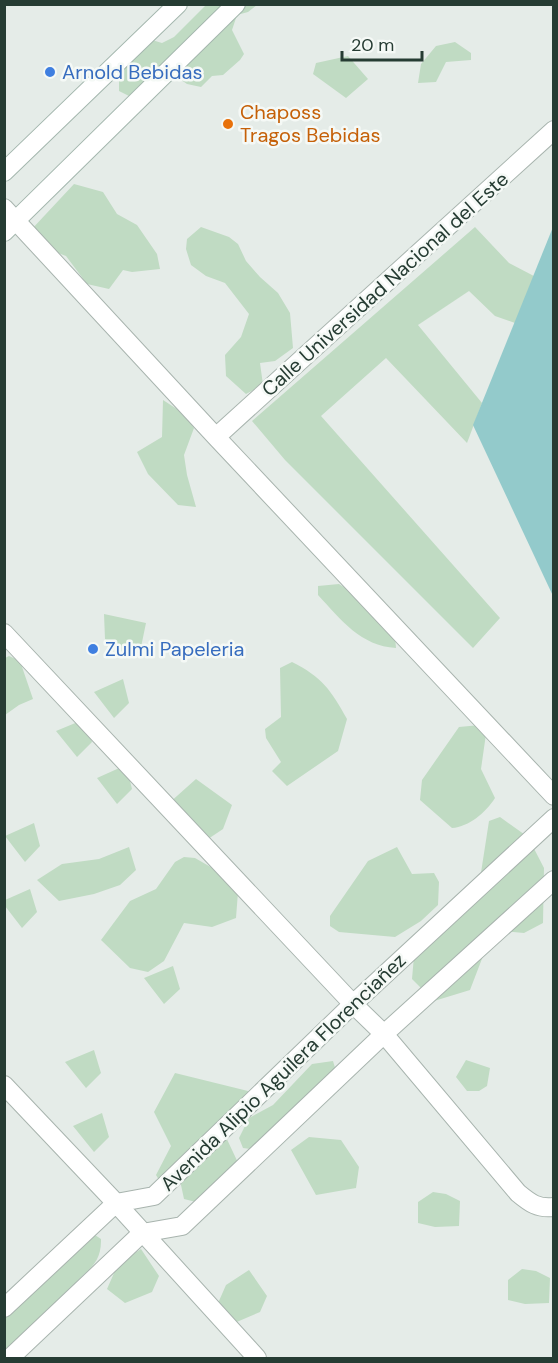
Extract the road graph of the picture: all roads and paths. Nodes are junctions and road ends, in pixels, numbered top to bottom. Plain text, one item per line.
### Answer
1 (178, 4) edge
2 (236, 4) edge
3 (554, 130) edge
4 (4, 172) edge
5 (8, 220) edge
6 (216, 437) junction
7 (4, 633) edge
8 (554, 796) edge
9 (554, 818) edge
10 (554, 880) edge
11 (352, 1004) junction
12 (384, 1034) junction
13 (4, 1085) edge
14 (116, 1203) junction
15 (554, 1208) edge
16 (142, 1233) junction
17 (4, 1308) edge
18 (10, 1359) edge
19 (257, 1359) edge

1 - 4 street
2 - 5 street
3 - 6 street, Calle Universidad Nacional del Este
5 - 6 street
6 - 8 street
7 - 11 street
9 - 11 street, Avenida Alipio Aguilera Florenciañez
10 - 12 street, Avenida Alipio Aguilera Florenciañez
11 - 12 street
11 - 14 street, Avenida Alipio Aguilera Florenciañez
12 - 15 street
12 - 16 street, Avenida Alipio Aguilera Florenciañez
13 - 14 street
14 - 16 street
14 - 17 street
16 - 18 street
16 - 19 street

